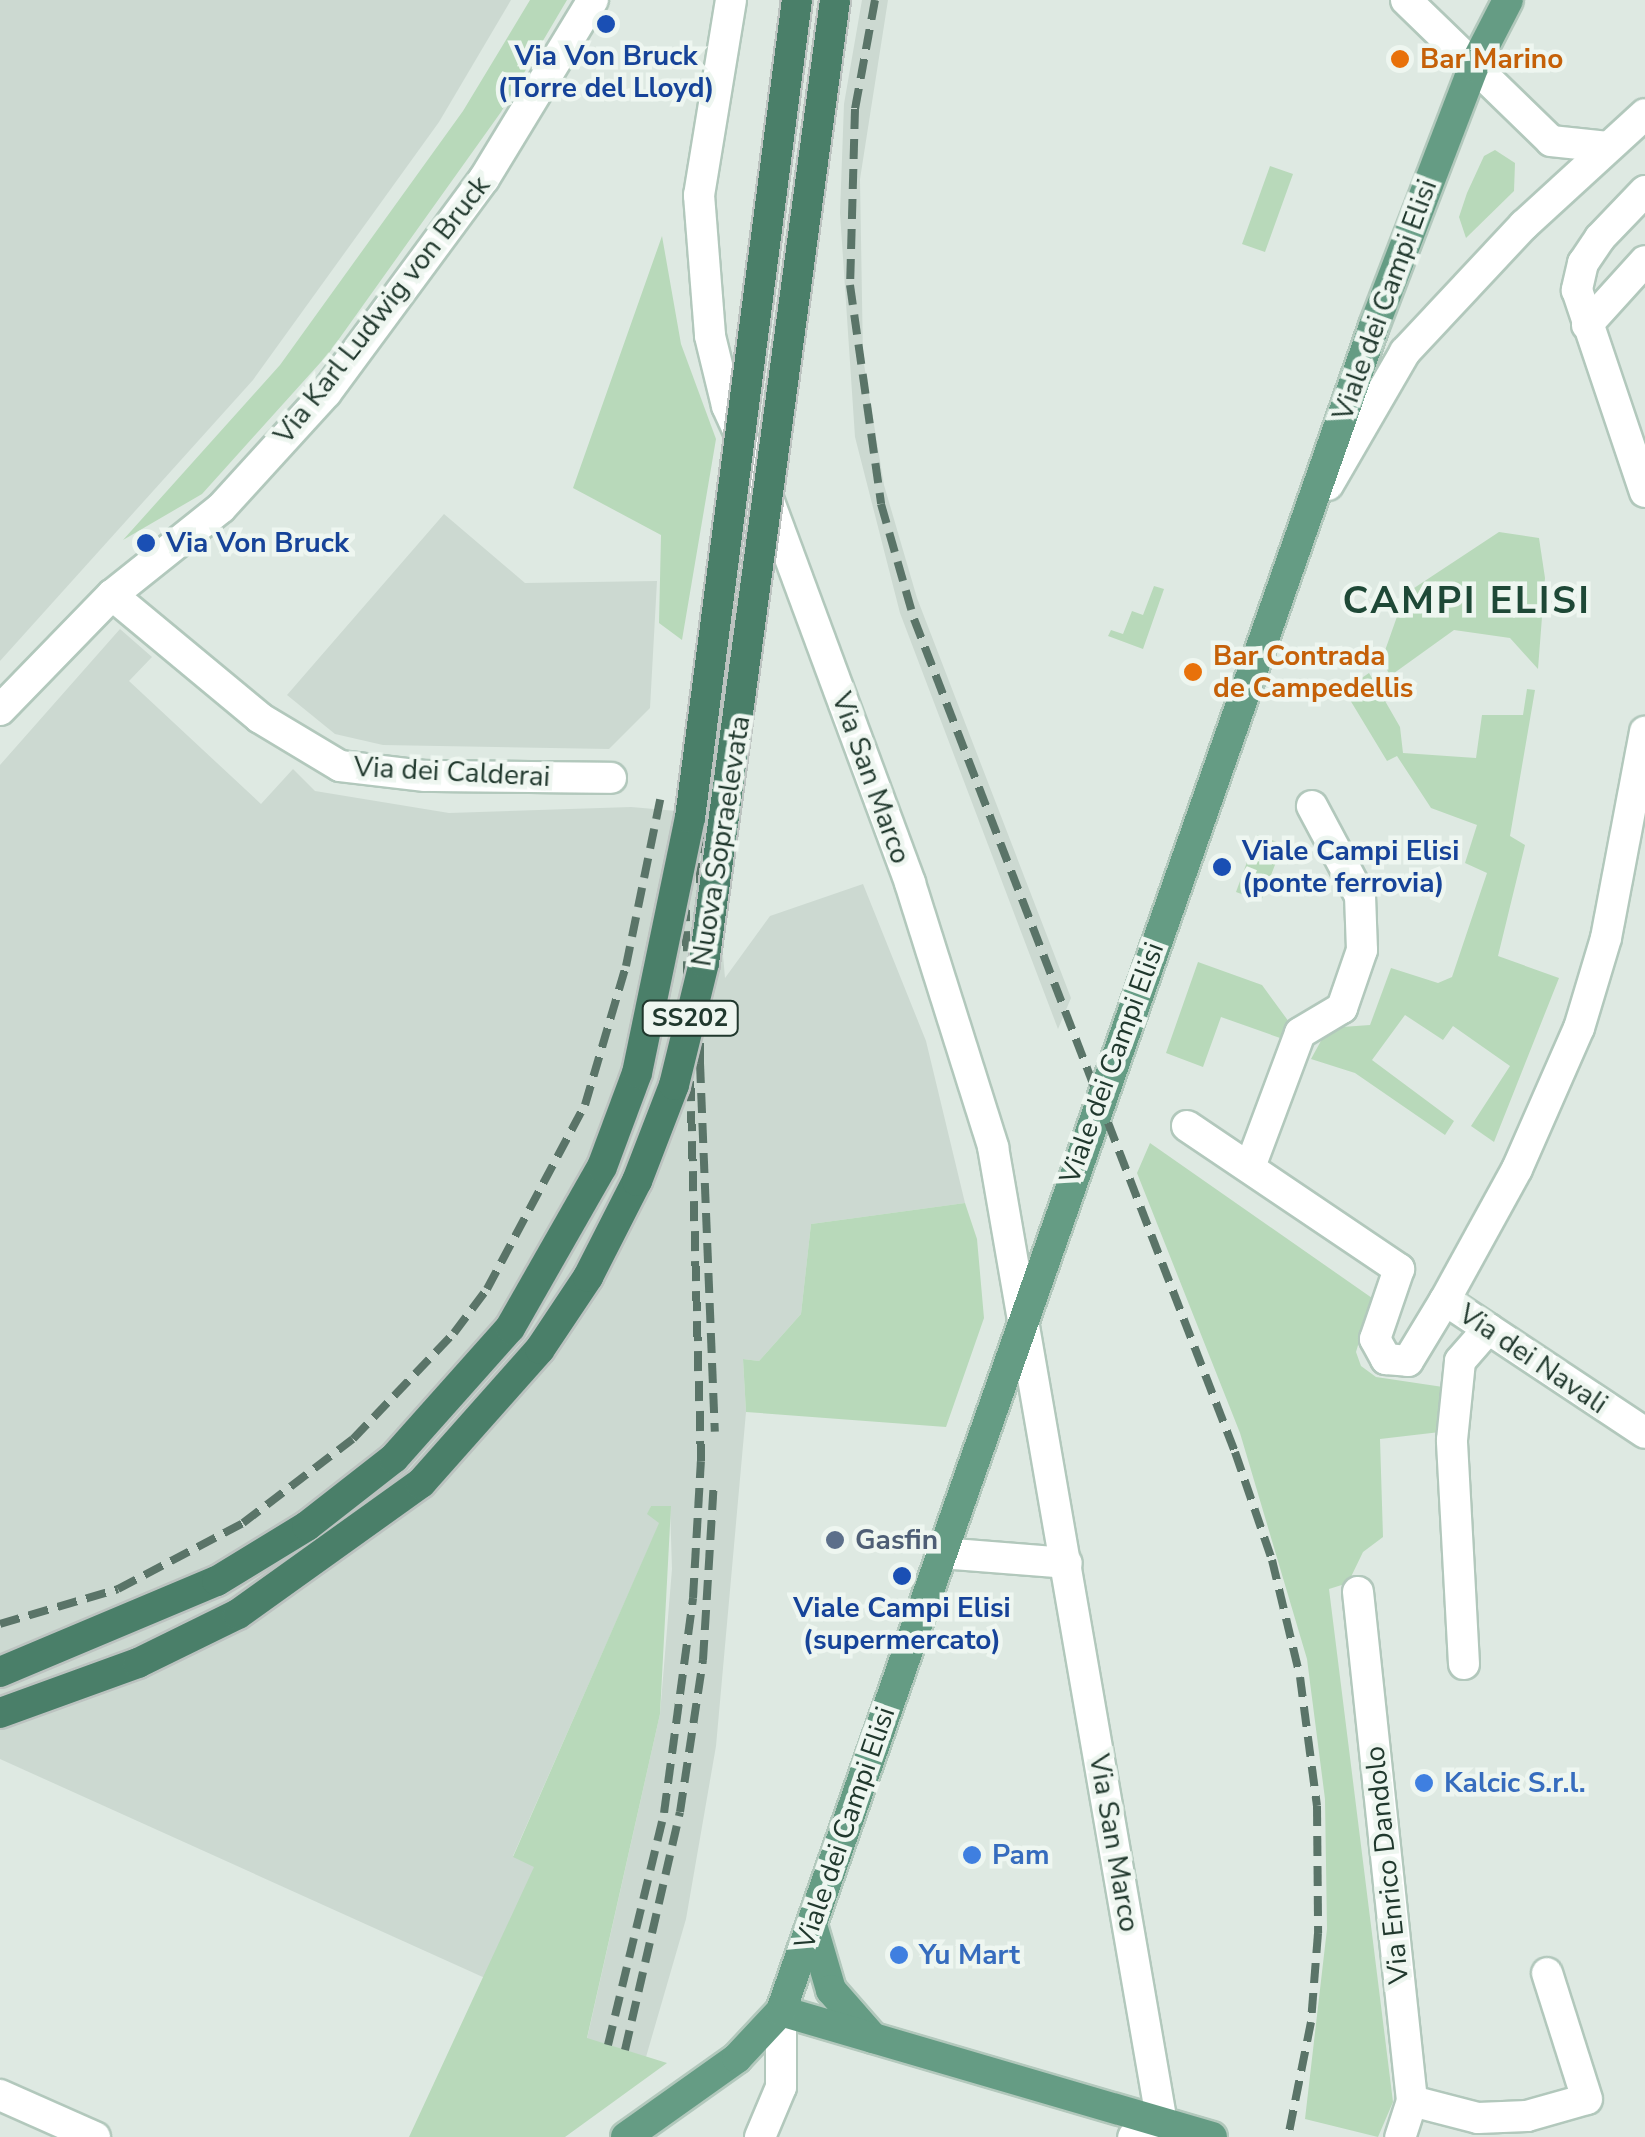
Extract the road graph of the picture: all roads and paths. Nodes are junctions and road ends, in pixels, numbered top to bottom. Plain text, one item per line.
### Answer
1 (592, 0) edge
2 (731, 0) edge
3 (797, 0) edge
4 (836, 0) edge
5 (1406, 0) edge
6 (1508, 0) edge
7 (1474, 66) junction
8 (1645, 114) edge
9 (1608, 147) junction
10 (1645, 191) edge
11 (1645, 261) edge
12 (1587, 325) junction
13 (1642, 471) edge
14 (1288, 566) junction
15 (112, 595) junction
16 (0, 710) edge
17 (1645, 732) edge
18 (611, 778) dead end
19 (1312, 806) dead end
20 (1188, 1126) dead end
21 (1250, 1167) junction
22 (1445, 1300) junction
23 (1024, 1312) junction
24 (1488, 1329) junction
25 (1645, 1433) edge
26 (940, 1553) junction
27 (1066, 1563) junction
28 (1358, 1592) dead end
29 (1464, 1664) dead end
30 (0, 1672) edge
31 (0, 1713) edge
32 (812, 1925) junction
33 (1547, 1973) dead end
34 (782, 2011) junction
35 (876, 2041) junction
36 (0, 2095) edge
37 (1412, 2101) junction
38 (1162, 2123) junction
39 (95, 2137) edge
40 (626, 2137) edge
41 (760, 2137) edge
42 (1133, 2137) edge
43 (1212, 2137) edge
44 (1400, 2137) edge

1 - 15 street, Via Karl Ludwig von Bruck
2 - 23 street, Via San Marco
3 - 30 highway, Nuova Sopraelevata / SS202, bridge
4 - 31 highway, Nuova Sopraelevata / SS202, bridge
5 - 7 street
6 - 7 main road, Viale dei Campi Elisi
7 - 9 street
7 - 14 main road, Viale dei Campi Elisi
8 - 9 street
9 - 14 street
10 - 12 street
11 - 12 street
12 - 13 street
14 - 23 main road, Viale dei Campi Elisi
15 - 16 street, Via Karl Ludwig von Bruck
15 - 18 street, Via dei Calderai
17 - 22 street
19 - 21 street
20 - 21 street, Via dei Navali
21 - 22 street, Via dei Navali
22 - 24 street, Via dei Navali
23 - 26 main road, Viale dei Campi Elisi
23 - 27 street, Via San Marco
24 - 25 street, Via dei Navali
24 - 29 street
26 - 27 street
26 - 32 main road, Viale dei Campi Elisi
27 - 38 street, Via San Marco
28 - 37 street, Via Enrico Dandolo
32 - 34 main road, Viale dei Campi Elisi
32 - 35 main road
33 - 37 street
34 - 35 main road
34 - 40 main road
34 - 41 street, Viale dei Campi Elisi
35 - 38 main road
36 - 39 street
37 - 44 street, Via Enrico Dandolo
38 - 42 street
38 - 43 main road

